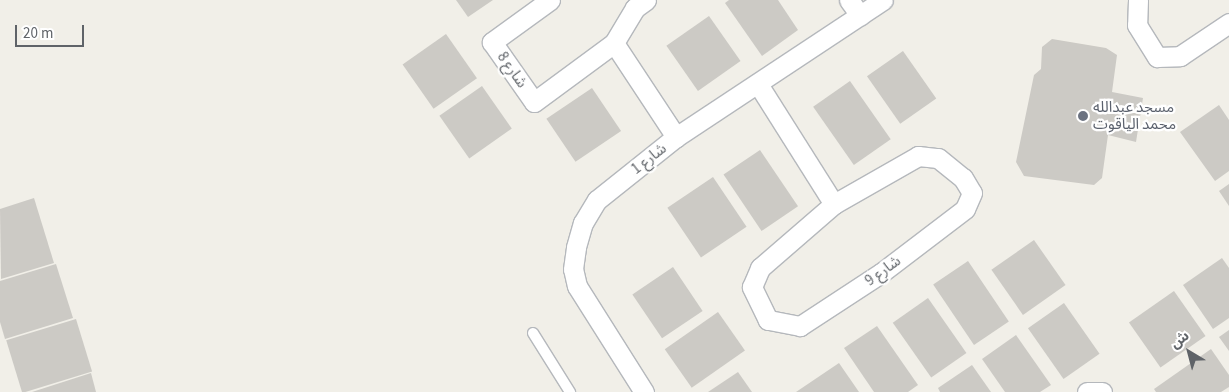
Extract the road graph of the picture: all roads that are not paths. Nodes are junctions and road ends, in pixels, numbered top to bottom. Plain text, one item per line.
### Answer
1 (550, 0) edge
2 (883, 0) edge
3 (1138, 0) edge
4 (637, 3) edge
5 (855, 7) edge
6 (1229, 23) edge
7 (614, 43) junction
8 (758, 84) junction
9 (676, 138) junction
10 (834, 204) junction
11 (533, 333) dead end
12 (570, 392) edge
13 (644, 392) edge
14 (1087, 392) edge
15 (1102, 392) edge

1 - 7 street, شارع 8
2 - 5 street, شارع 1
3 - 6 street
4 - 7 street, شارع 8
5 - 8 street, شارع 1
7 - 9 street
8 - 9 street, شارع 1
8 - 10 street
9 - 13 street, شارع 1
10 - 10 street, شارع 9
11 - 12 lane
14 - 15 street

